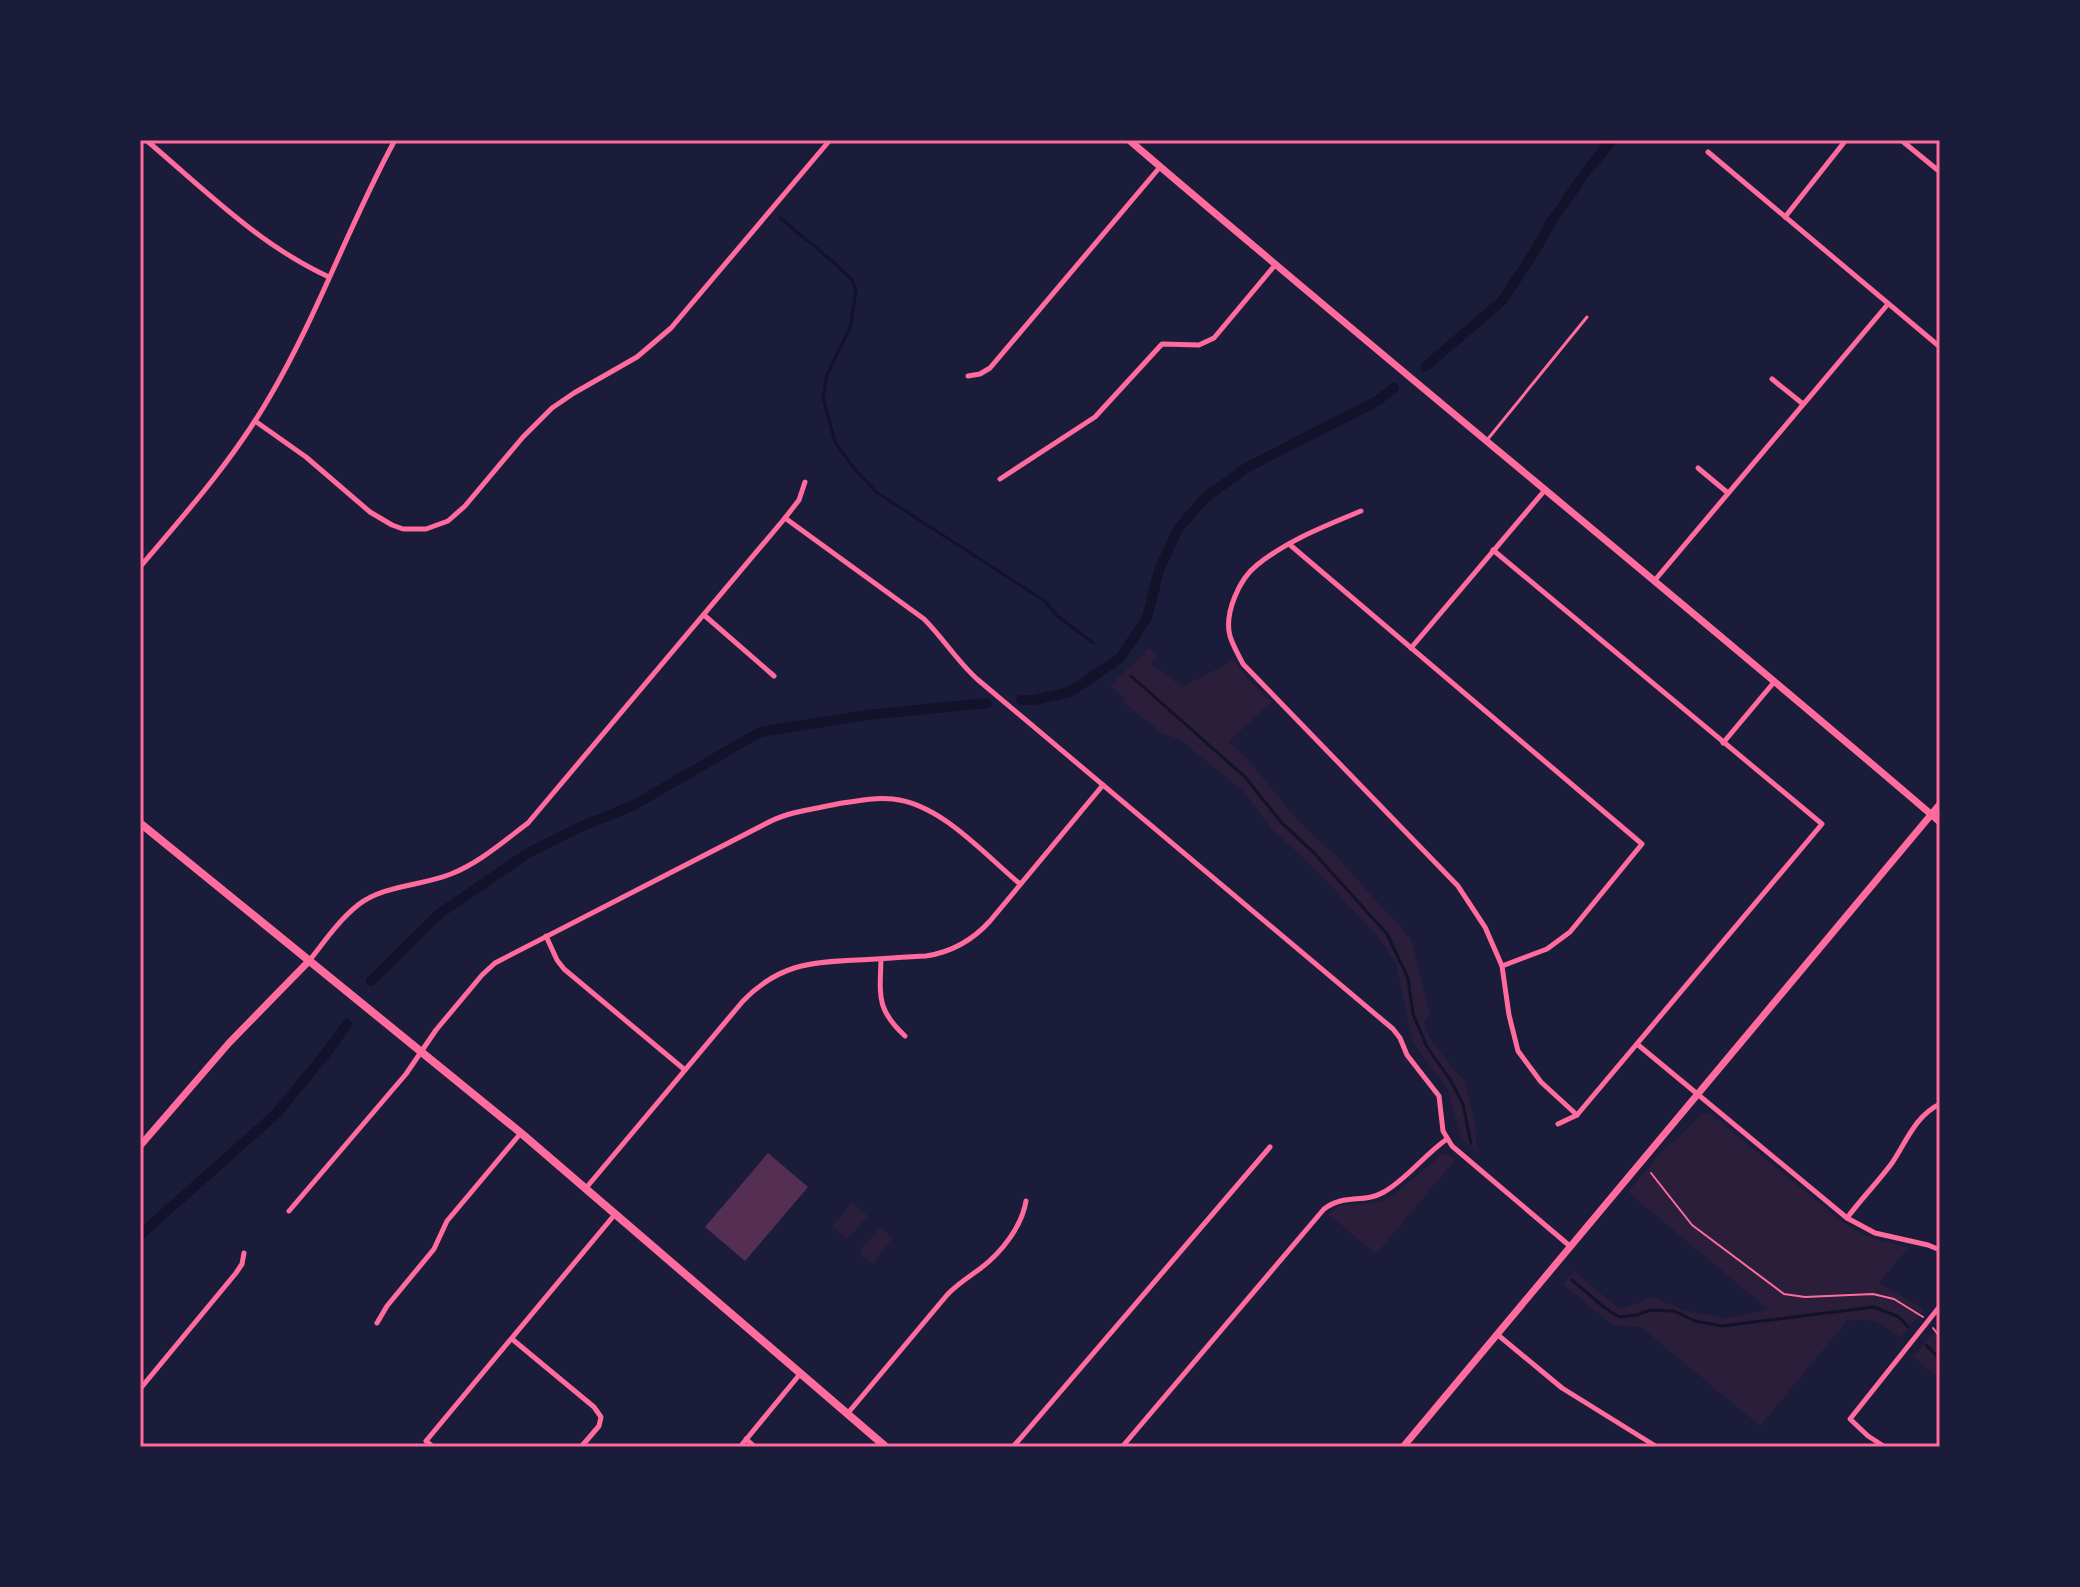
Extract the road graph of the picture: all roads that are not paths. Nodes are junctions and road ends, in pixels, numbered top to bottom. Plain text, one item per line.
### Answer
1 (146, 140) edge
2 (395, 140) edge
3 (830, 140) edge
4 (1129, 140) edge
5 (1846, 140) edge
6 (1901, 140) edge
7 (1708, 152) dead end
8 (1160, 167) junction
9 (1940, 172) edge
10 (1785, 217) junction
11 (1275, 265) junction
12 (329, 277) junction
13 (1888, 304) junction
14 (1587, 317) dead end
15 (1940, 347) edge
16 (968, 376) dead end
17 (1772, 379) dead end
18 (1803, 404) junction
19 (255, 421) junction
20 (1487, 440) junction
21 (1698, 468) dead end
22 (1000, 479) dead end
23 (805, 482) dead end
24 (1545, 489) junction
25 (1728, 493) junction
26 (1361, 511) dead end
27 (785, 518) junction
28 (1289, 544) junction
29 (1493, 550) junction
30 (140, 567) edge
31 (1655, 580) junction
32 (704, 615) junction
33 (1411, 648) junction
34 (774, 676) dead end
35 (1775, 681) junction
36 (1723, 743) junction
37 (1103, 785) junction
38 (1940, 804) edge
39 (1931, 814) junction
40 (1940, 822) edge
41 (140, 823) edge
42 (1020, 884) junction
43 (546, 936) junction
44 (881, 959) junction
45 (308, 962) junction
46 (1502, 966) junction
47 (905, 1036) dead end
48 (1637, 1044) junction
49 (421, 1053) junction
50 (685, 1070) junction
51 (1698, 1095) junction
52 (1940, 1104) edge
53 (1577, 1115) junction
54 (1558, 1124) dead end
55 (521, 1133) junction
56 (1447, 1139) junction
57 (140, 1146) edge
58 (1270, 1147) dead end
59 (586, 1188) junction
60 (1026, 1201) dead end
61 (289, 1211) dead end
62 (616, 1213) junction
63 (1847, 1218) junction
64 (1571, 1247) junction
65 (1940, 1250) edge
66 (244, 1253) dead end
67 (1940, 1306) edge
68 (377, 1323) dead end
69 (1498, 1335) junction
70 (512, 1339) junction
71 (801, 1374) junction
72 (140, 1389) edge
73 (848, 1414) junction
74 (746, 1439) junction
75 (433, 1447) edge
76 (581, 1447) edge
77 (740, 1447) edge
78 (755, 1447) edge
79 (886, 1447) edge
80 (1013, 1447) edge
81 (1122, 1447) edge
82 (1403, 1447) edge
83 (1657, 1447) edge
84 (1885, 1447) edge

1 - 12 street
2 - 12 street
3 - 19 street
4 - 8 main road
5 - 10 street
6 - 9 street
7 - 10 street
8 - 11 main road
8 - 16 street
10 - 13 street
11 - 20 main road
11 - 22 street
12 - 19 street
13 - 15 street
13 - 18 street
14 - 20 lane
17 - 18 street
18 - 25 street
19 - 30 street
20 - 24 main road
21 - 25 street
23 - 27 street
24 - 29 street
24 - 31 main road
25 - 31 street
26 - 28 street
27 - 32 street
27 - 37 street
28 - 33 street
28 - 46 street
29 - 33 street
29 - 36 street
31 - 35 main road
32 - 34 street
32 - 45 street
33 - 46 street
35 - 36 street
35 - 39 main road
36 - 48 street
37 - 42 street
37 - 56 street
38 - 39 main road
39 - 40 main road
39 - 51 main road
41 - 45 main road
42 - 43 street
42 - 44 street
43 - 49 street
43 - 50 street
44 - 47 street
44 - 50 street
45 - 49 main road
45 - 57 main road
46 - 53 street
48 - 51 street
48 - 53 street
49 - 55 main road
49 - 61 street
50 - 59 street
51 - 63 street
51 - 64 main road
52 - 63 street
53 - 54 street
55 - 59 main road
55 - 68 street
56 - 64 street
56 - 81 street
58 - 80 street
59 - 62 main road
60 - 73 street
62 - 70 street
62 - 71 main road
63 - 65 street
64 - 69 main road
66 - 72 street
67 - 84 street
69 - 82 main road
69 - 83 street
70 - 75 street
70 - 76 street
71 - 73 main road
71 - 74 street
73 - 79 main road
74 - 77 street
74 - 78 street

